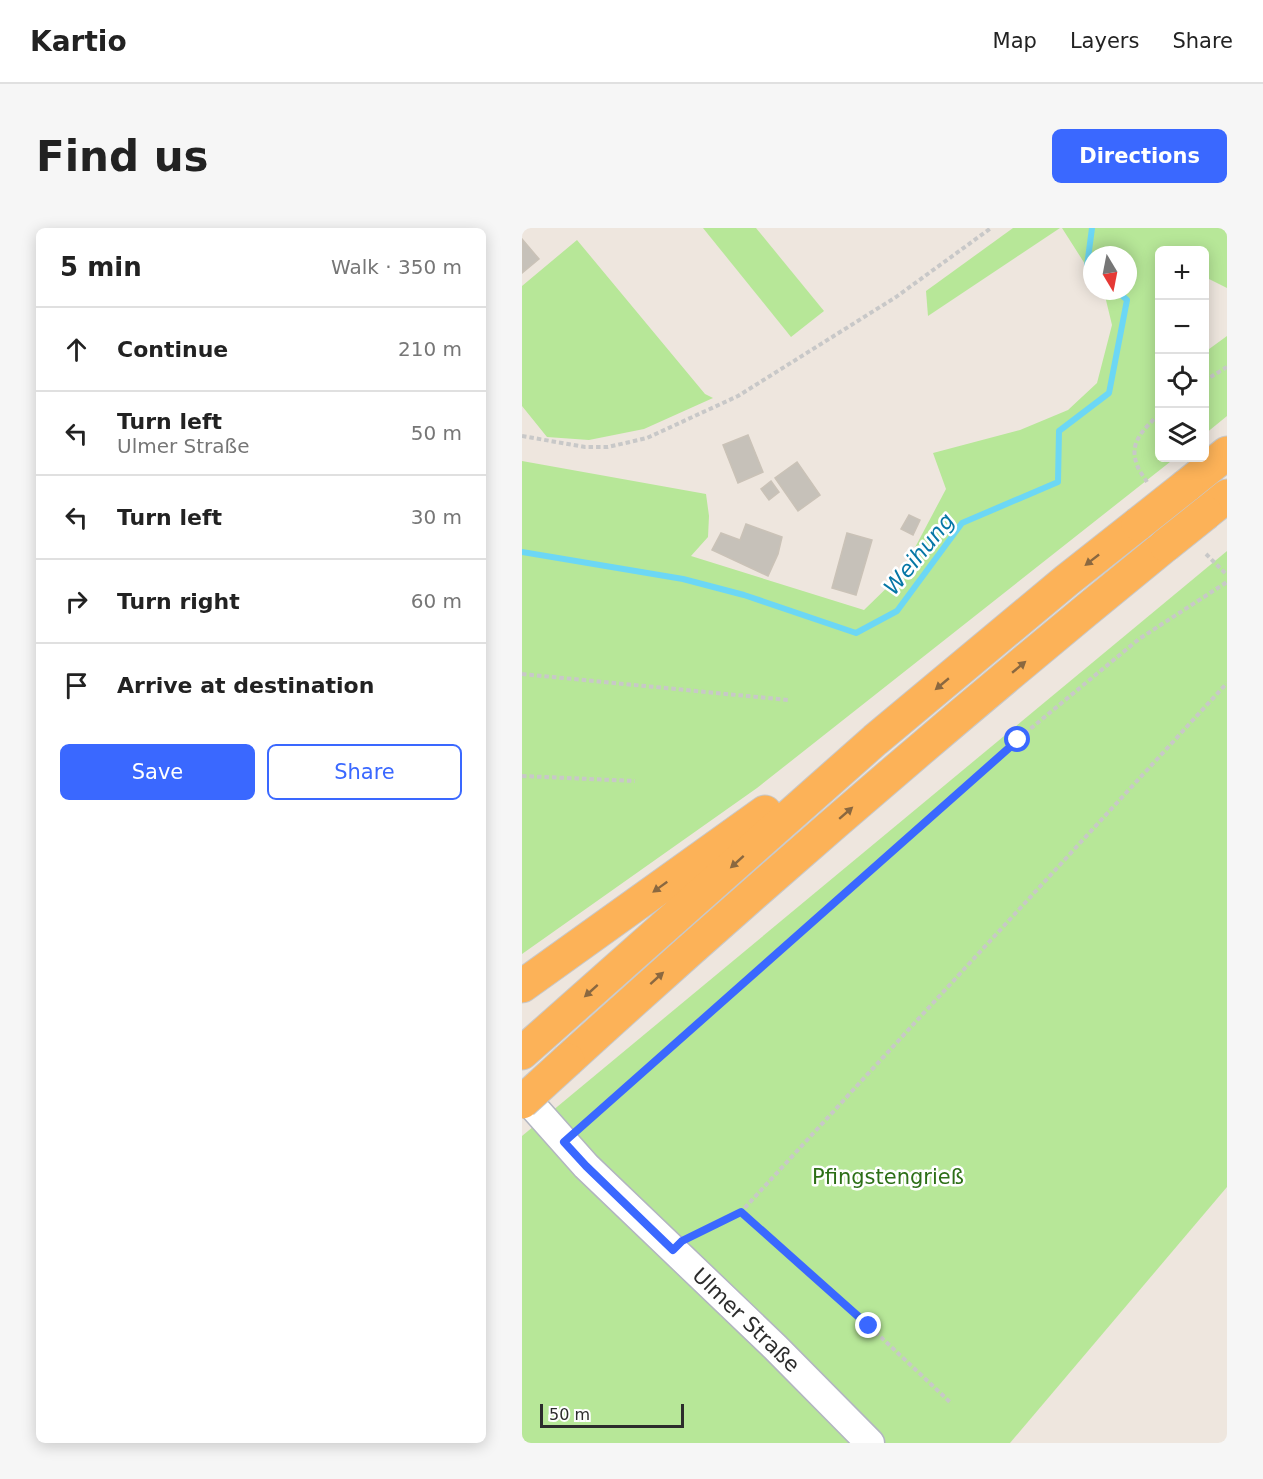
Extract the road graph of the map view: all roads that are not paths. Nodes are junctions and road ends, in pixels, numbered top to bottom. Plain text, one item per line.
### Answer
1 (1227, 453) edge
2 (1217, 504) edge
3 (875, 740) junction
4 (525, 984) edge
5 (533, 1042) edge
6 (522, 1094) edge
7 (522, 1102) edge
8 (870, 1443) edge

1 -> 3 highway, bridge
7 -> 2 highway, bridge
3 -> 4 highway
3 -> 5 highway
6 - 8 main road, Ulmer Straße

